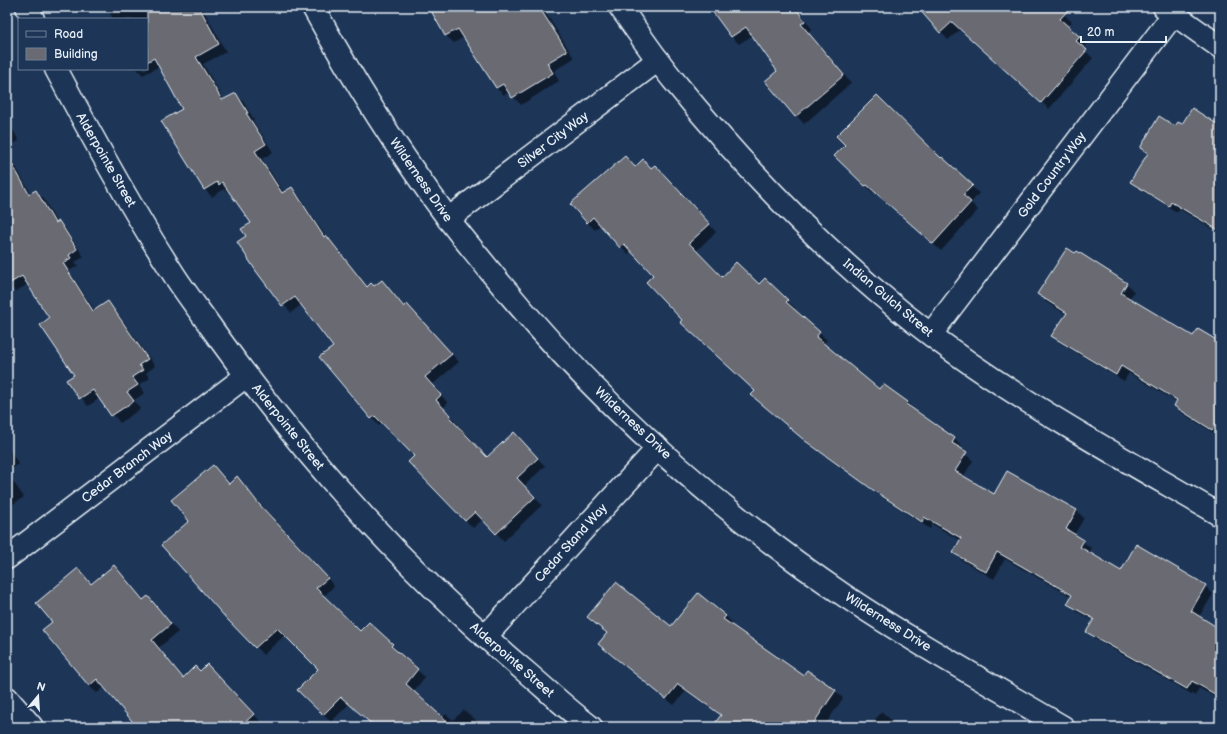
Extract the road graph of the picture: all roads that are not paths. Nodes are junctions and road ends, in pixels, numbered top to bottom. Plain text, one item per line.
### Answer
1 (27, 7) edge
2 (313, 7) edge
3 (620, 7) edge
4 (1169, 11) edge
5 (32, 18) edge
6 (1220, 47) edge
7 (658, 60) junction
8 (57, 70) edge
9 (448, 219) junction
10 (931, 334) junction
11 (246, 376) junction
12 (658, 448) junction
13 (1220, 514) edge
14 (7, 558) edge
15 (485, 637) junction
16 (7, 698) edge
17 (32, 727) edge
18 (591, 727) edge
19 (1063, 727) edge

1 - 5 street
2 - 9 street, Wilderness Drive
3 - 7 street, Indian Gulch Street
4 - 6 street
4 - 10 street, Gold Country Way
7 - 9 street, Silver City Way
7 - 10 street, Indian Gulch Street
8 - 11 street, Alderpointe Street
9 - 12 street, Wilderness Drive
10 - 13 street, Indian Gulch Street
11 - 14 street, Cedar Branch Way
11 - 15 street, Alderpointe Street
12 - 15 street, Cedar Stand Way
12 - 19 street, Wilderness Drive
15 - 18 street, Alderpointe Street
16 - 17 street

